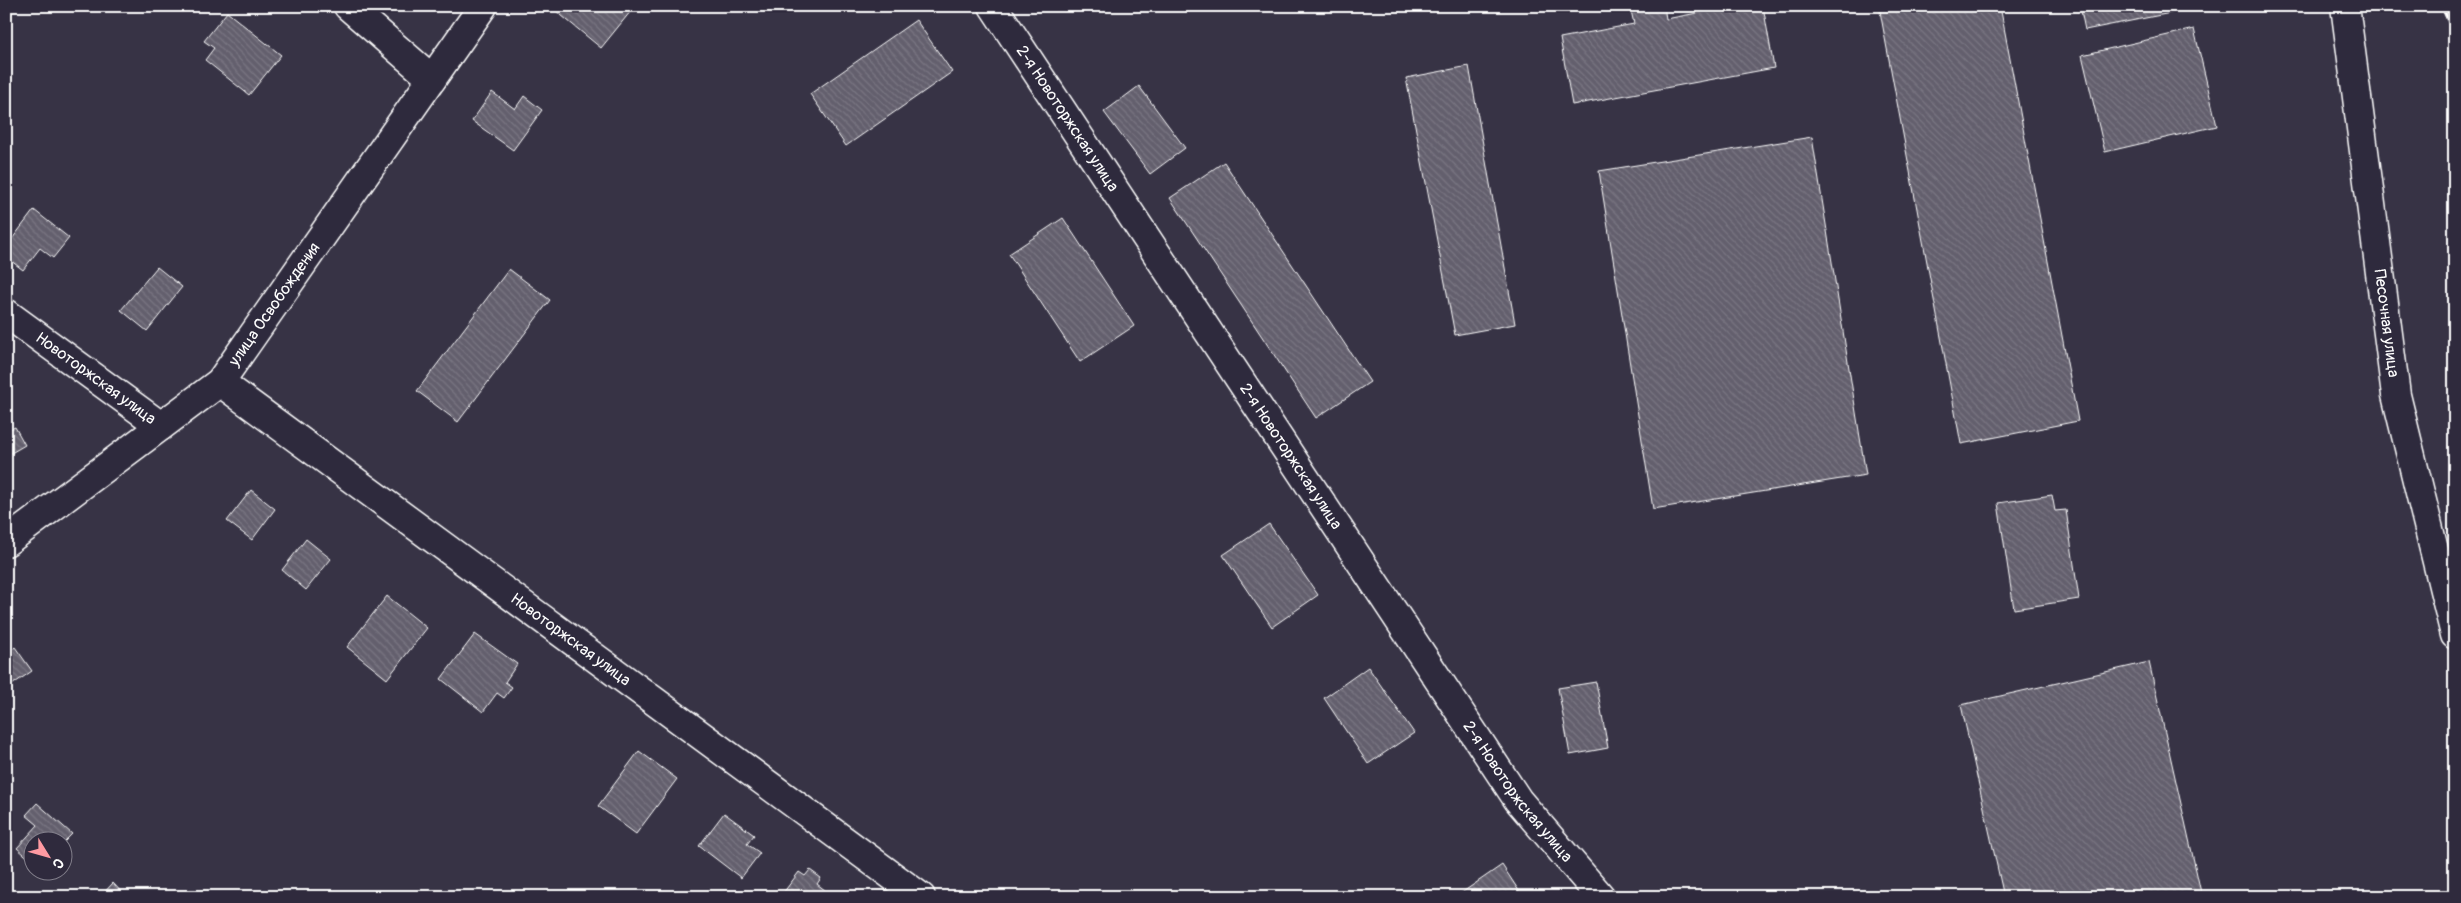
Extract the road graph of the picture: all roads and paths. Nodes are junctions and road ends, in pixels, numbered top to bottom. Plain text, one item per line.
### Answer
1 (348, 6) edge
2 (483, 6) edge
3 (994, 6) edge
4 (2346, 6) edge
5 (432, 79) junction
6 (6, 313) edge
7 (220, 382) junction
8 (161, 426) junction
9 (6, 542) edge
10 (2455, 635) edge
11 (921, 897) edge
12 (1601, 897) edge

1 - 5 street
2 - 5 street, улица Освобождения
3 - 12 street, 2-я Новоторжская улица
4 - 10 street, Песочная улица
5 - 7 street, улица Освобождения
6 - 8 street, Новоторжская улица
7 - 8 street, улица Освобождения
7 - 11 street, Новоторжская улица
8 - 9 street, улица Освобождения

